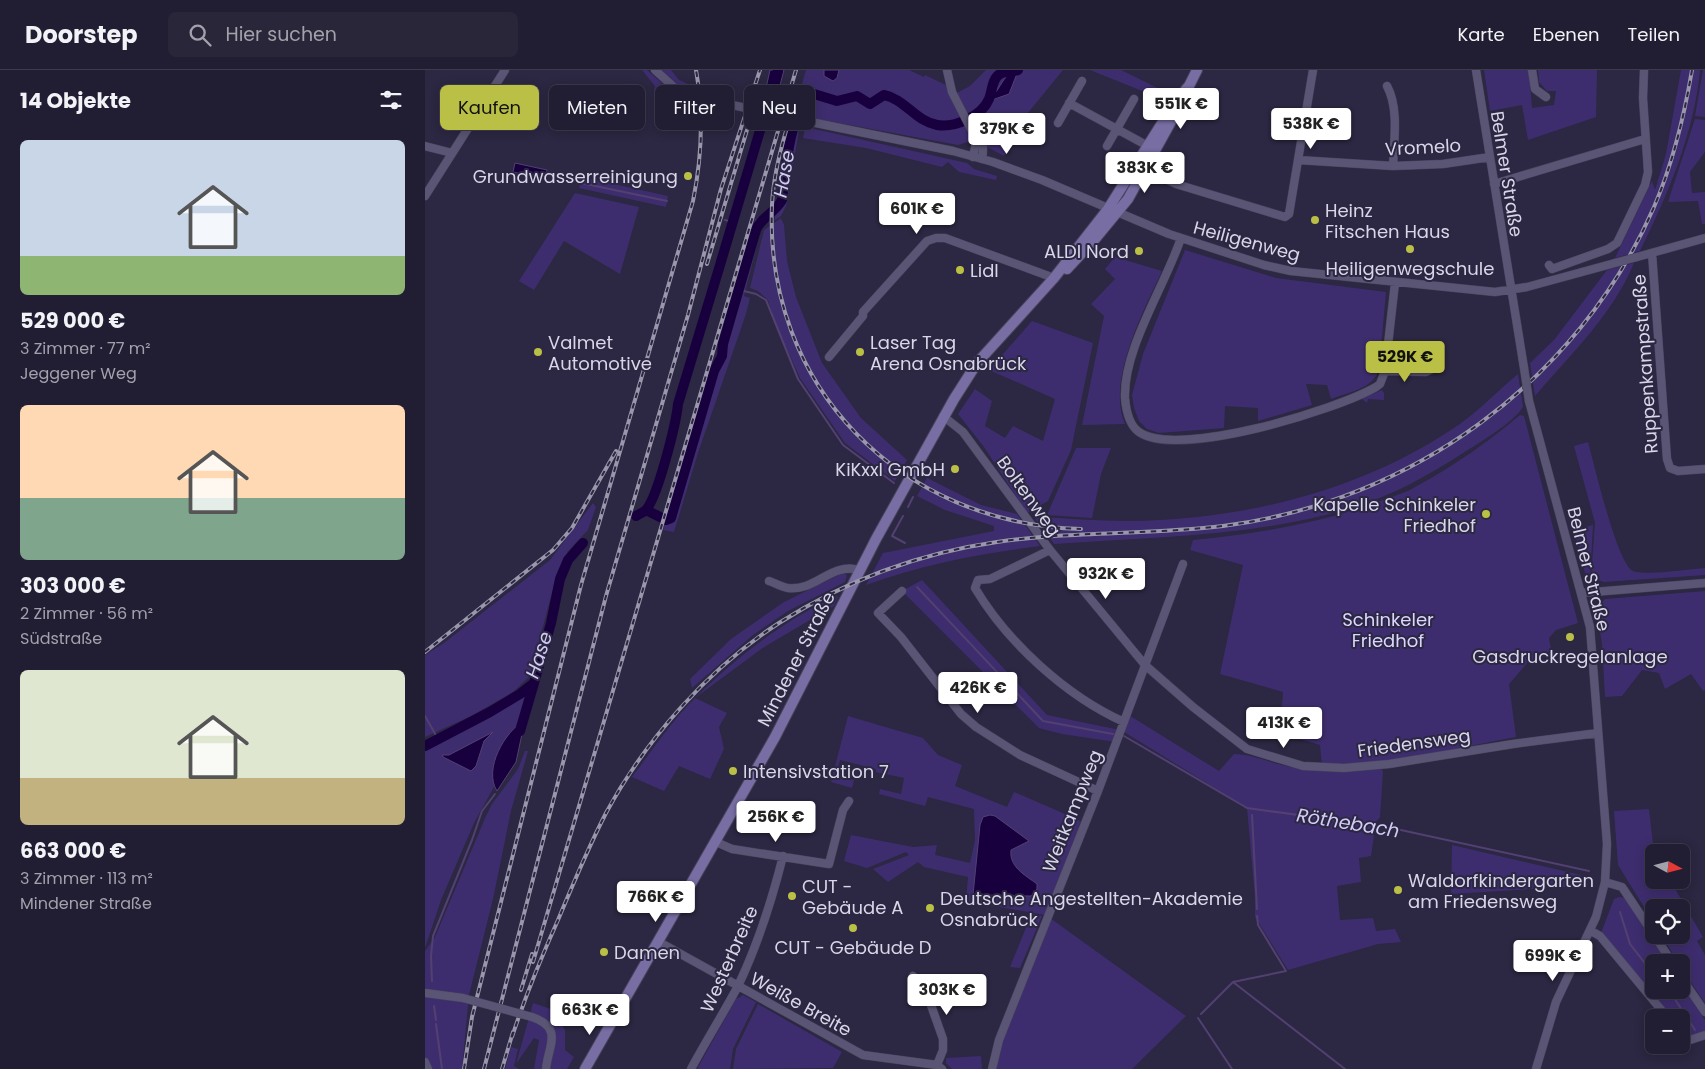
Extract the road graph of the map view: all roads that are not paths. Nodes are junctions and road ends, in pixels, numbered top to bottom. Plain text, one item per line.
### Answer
1 (505, 70) edge
2 (655, 70) edge
3 (947, 70) edge
4 (1197, 70) edge
5 (1313, 70) edge
6 (1476, 70) edge
7 (1532, 70) edge
8 (1644, 70) edge
9 (1082, 81) dead end
10 (1387, 86) dead end
11 (1187, 88) junction
12 (1546, 97) dead end
13 (1134, 99) dead end
14 (1069, 103) junction
15 (1058, 124) dead end
16 (1116, 129) junction
17 (1645, 139) junction
18 (425, 146) edge
19 (1107, 146) dead end
20 (1148, 146) junction
21 (452, 154) junction
22 (1490, 157) junction
23 (978, 158) junction
24 (1298, 160) junction
25 (1148, 165) junction
26 (1393, 166) junction
27 (1494, 184) junction
28 (425, 196) edge
29 (1113, 211) junction
30 (1181, 238) junction
31 (1705, 238) edge
32 (1652, 253) junction
33 (1549, 265) dead end
34 (1054, 278) junction
35 (1395, 283) junction
36 (1510, 291) junction
37 (829, 357) dead end
38 (1436, 367) dead end
39 (1385, 370) junction
40 (943, 416) junction
41 (1705, 469) edge
42 (1050, 550) junction
43 (1183, 564) dead end
44 (859, 570) junction
45 (769, 581) dead end
46 (1705, 582) edge
47 (902, 590) dead end
48 (1581, 593) junction
49 (1145, 665) junction
50 (1123, 722) junction
51 (1598, 733) junction
52 (1098, 791) junction
53 (849, 801) dead end
54 (716, 842) junction
55 (783, 856) junction
56 (1605, 882) junction
57 (1645, 922) edge
58 (1591, 931) junction
59 (659, 942) junction
60 (913, 976) dead end
61 (738, 986) junction
62 (1690, 990) edge
63 (425, 993) edge
64 (1661, 1009) edge
65 (1705, 1012) edge
66 (1705, 1035) edge
67 (1690, 1040) edge
68 (425, 1062) edge
69 (940, 1067) edge
70 (428, 1069) edge
71 (545, 1069) edge
72 (585, 1069) edge
73 (691, 1069) edge
74 (992, 1069) edge
75 (1535, 1069) edge

1 - 21 street
2 - 23 street, Heiligenweg, bridge
3 - 23 street
4 - 11 main road, Mindener Straße
5 - 24 street
6 - 22 street, Belmer Straße
7 - 12 street
8 - 17 street
9 - 14 street
10 - 26 street
11 - 20 main road, Mindener Straße
11 - 25 main road, Mindener Straße
13 - 16 street
14 - 15 street
14 - 16 street
16 - 19 street
16 - 20 street
17 - 27 street
17 - 33 street
18 - 21 street
20 - 25 street
20 - 29 main road, Mindener Straße
21 - 28 street
22 - 26 street, Vromelo
22 - 27 street, Belmer Straße
23 - 29 street, Heiligenweg
24 - 25 street
24 - 26 street, Vromelo
25 - 29 main road, Mindener Straße
27 - 36 street, Belmer Straße
29 - 30 street, Heiligenweg
29 - 34 main road, Mindener Straße
30 - 35 street, Heiligenweg
30 - 39 street
31 - 32 street, Heiligenweg
32 - 36 street, Heiligenweg, bridge
32 - 41 street, Ruppenkampstraße
34 - 37 street
34 - 40 main road, Mindener Straße
35 - 36 street, Heiligenweg
35 - 39 street
36 - 48 street, Belmer Straße, bridge
38 - 39 street
40 - 42 street, Boltenweg
40 - 44 main road, Mindener Straße
42 - 49 street, Boltenweg
42 - 50 street
43 - 49 street, Weitkampweg
44 - 45 street
44 - 54 main road, Mindener Straße
46 - 48 street
47 - 52 street
48 - 51 street, Belmer Straße
49 - 50 street, Weitkampweg
49 - 51 street, Friedensweg
50 - 52 street, Weitkampweg
51 - 56 street, Belmer Straße
52 - 74 street, Weitkampweg
53 - 55 street
54 - 55 street
54 - 59 main road, Mindener Straße
55 - 61 street, Westerbreite
56 - 57 street
56 - 58 street, Belmer Straße
58 - 64 street
58 - 75 street, Belmer Straße
59 - 61 street, Weiße Breite
59 - 72 main road, Mindener Straße
60 - 69 street
61 - 69 street, Weiße Breite
61 - 73 street, Westerbreite
62 - 65 street
63 - 71 street, bridge
66 - 67 street
68 - 70 street

